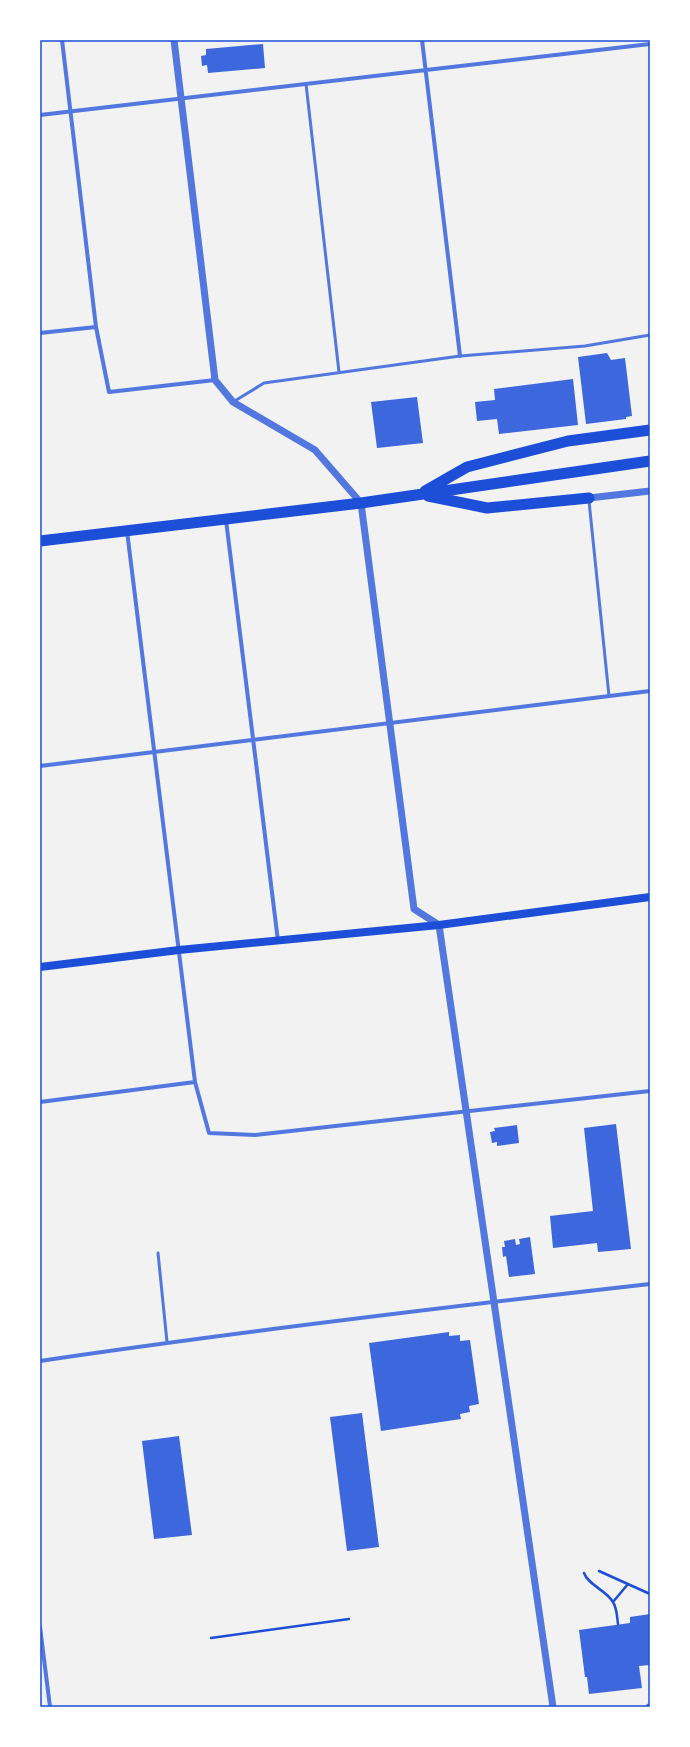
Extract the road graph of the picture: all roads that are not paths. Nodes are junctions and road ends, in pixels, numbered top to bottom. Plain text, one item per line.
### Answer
1 (62, 40) edge
2 (174, 40) edge
3 (422, 40) edge
4 (650, 44) edge
5 (425, 70) junction
6 (306, 84) junction
7 (180, 98) junction
8 (71, 111) junction
9 (40, 115) edge
10 (96, 327) junction
11 (40, 333) edge
12 (650, 335) edge
13 (460, 356) junction
14 (339, 372) junction
15 (215, 380) junction
16 (233, 402) junction
17 (650, 430) edge
18 (650, 461) edge
19 (650, 491) edge
20 (420, 494) junction
21 (589, 498) junction
22 (361, 503) junction
23 (226, 520) junction
24 (127, 531) junction
25 (40, 541) edge
26 (650, 691) edge
27 (609, 696) junction
28 (390, 723) junction
29 (253, 740) junction
30 (154, 752) junction
31 (40, 766) edge
32 (650, 897) edge
33 (439, 925) junction
34 (278, 942) junction
35 (178, 950) junction
36 (40, 967) edge
37 (195, 1082) junction
38 (650, 1091) edge
39 (40, 1102) edge
40 (466, 1111) junction
41 (158, 1253) dead end
42 (650, 1284) edge
43 (494, 1302) junction
44 (167, 1342) junction
45 (40, 1361) edge
46 (40, 1628) edge
47 (40, 1679) edge
48 (46, 1679) junction
49 (50, 1707) edge
50 (553, 1707) edge

1 - 8 street
2 - 7 street
3 - 5 street
4 - 5 street
5 - 6 street
5 - 13 street
6 - 7 street
6 - 14 lane
7 - 8 street
7 - 15 street
8 - 9 street
8 - 10 street
10 - 11 street
10 - 15 street
12 - 13 lane
13 - 14 lane
14 - 16 lane
15 - 16 street
16 - 22 street
17 - 20 highway
18 - 20 highway
19 - 21 street
20 - 21 highway
20 - 22 highway
21 - 27 lane
22 - 23 highway
22 - 28 street
23 - 24 highway
23 - 29 street
24 - 25 highway
24 - 30 street
26 - 27 street
27 - 28 street
28 - 29 street
28 - 33 street
29 - 30 street
29 - 34 street
30 - 31 street
30 - 35 street
32 - 33 main road
33 - 34 main road
33 - 40 street
34 - 35 main road
35 - 36 main road
35 - 37 street
37 - 39 street
37 - 40 street
38 - 40 street
40 - 43 street
41 - 44 lane
42 - 43 street
43 - 44 street
43 - 50 street
44 - 45 street
46 - 48 street
47 - 48 street
48 - 49 street

